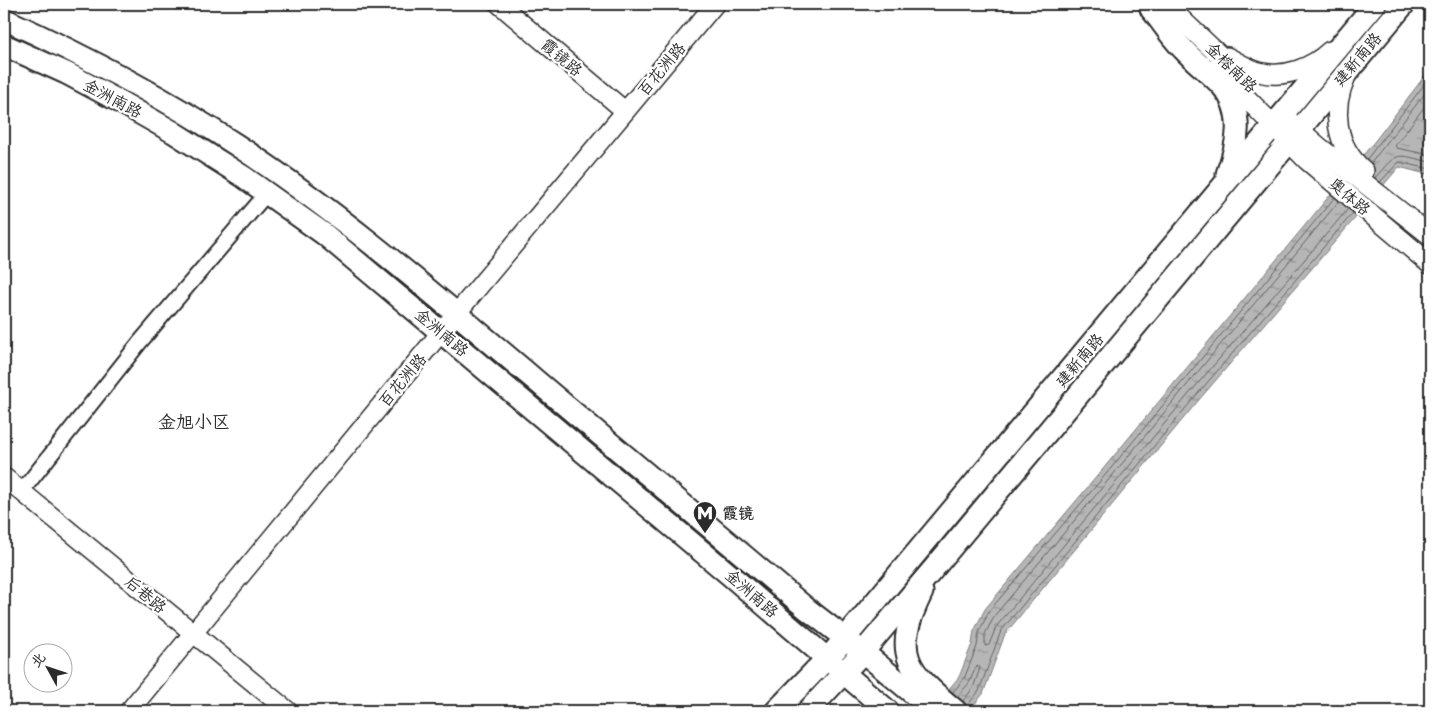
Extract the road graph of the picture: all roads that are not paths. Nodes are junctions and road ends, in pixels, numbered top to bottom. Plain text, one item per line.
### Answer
1 (499, 4) edge
2 (715, 4) edge
3 (1404, 4) edge
4 (1154, 6) edge
5 (1371, 9) edge
6 (4, 19) edge
7 (4, 45) edge
8 (1216, 51) junction
9 (1350, 68) junction
10 (625, 111) junction
11 (1278, 120) junction
12 (1294, 136) junction
13 (1219, 191) junction
14 (268, 193) junction
15 (1430, 234) edge
16 (1430, 264) edge
17 (456, 314) junction
18 (442, 332) junction
19 (4, 477) edge
20 (22, 491) junction
21 (935, 567) junction
22 (193, 633) junction
23 (845, 638) junction
24 (863, 652) junction
25 (827, 659) junction
26 (844, 673) junction
27 (129, 711) edge
28 (288, 711) edge
29 (776, 711) edge
30 (808, 711) edge
31 (888, 711) edge
32 (934, 711) edge
33 (956, 711) edge

1 - 10 street, 霞镜路
2 - 10 street, 百花洲路
3 - 9 main road, 建新南路
4 - 8 main road, 金榕南路
4 - 11 main road, 金榕南路
4 - 13 main road
5 - 8 main road
5 - 11 main road, 建新南路
6 - 17 main road, 金洲南路
7 - 14 main road, 金洲南路
8 - 11 main road, 金榕南路
9 - 12 main road, 建新南路
9 - 15 main road
10 - 17 street, 百花洲路
11 - 12 main road, 奥体路
11 - 13 main road, 建新南路
12 - 15 main road, 奥体路
12 - 16 main road, 奥体路
12 - 21 main road, 建新南路
13 - 23 main road, 建新南路
14 - 18 main road, 金洲南路
14 - 20 street
17 - 18 street, 百花洲路
17 - 23 main road, 金洲南路
18 - 22 street, 百花洲路
18 - 25 main road, 金洲南路
19 - 20 street, 后巷路
20 - 22 street, 后巷路
21 - 24 main road, 建新南路
21 - 33 main road
22 - 27 street, 百花洲路
22 - 28 street, 后巷路
23 - 24 main road, 金洲南路
23 - 25 main road, 建新南路
24 - 26 main road, 建新南路
24 - 32 main road, 金洲南路
25 - 26 main road, 金洲南路
25 - 29 main road, 建新南路
26 - 30 main road, 建新南路
26 - 31 main road, 金洲南路

